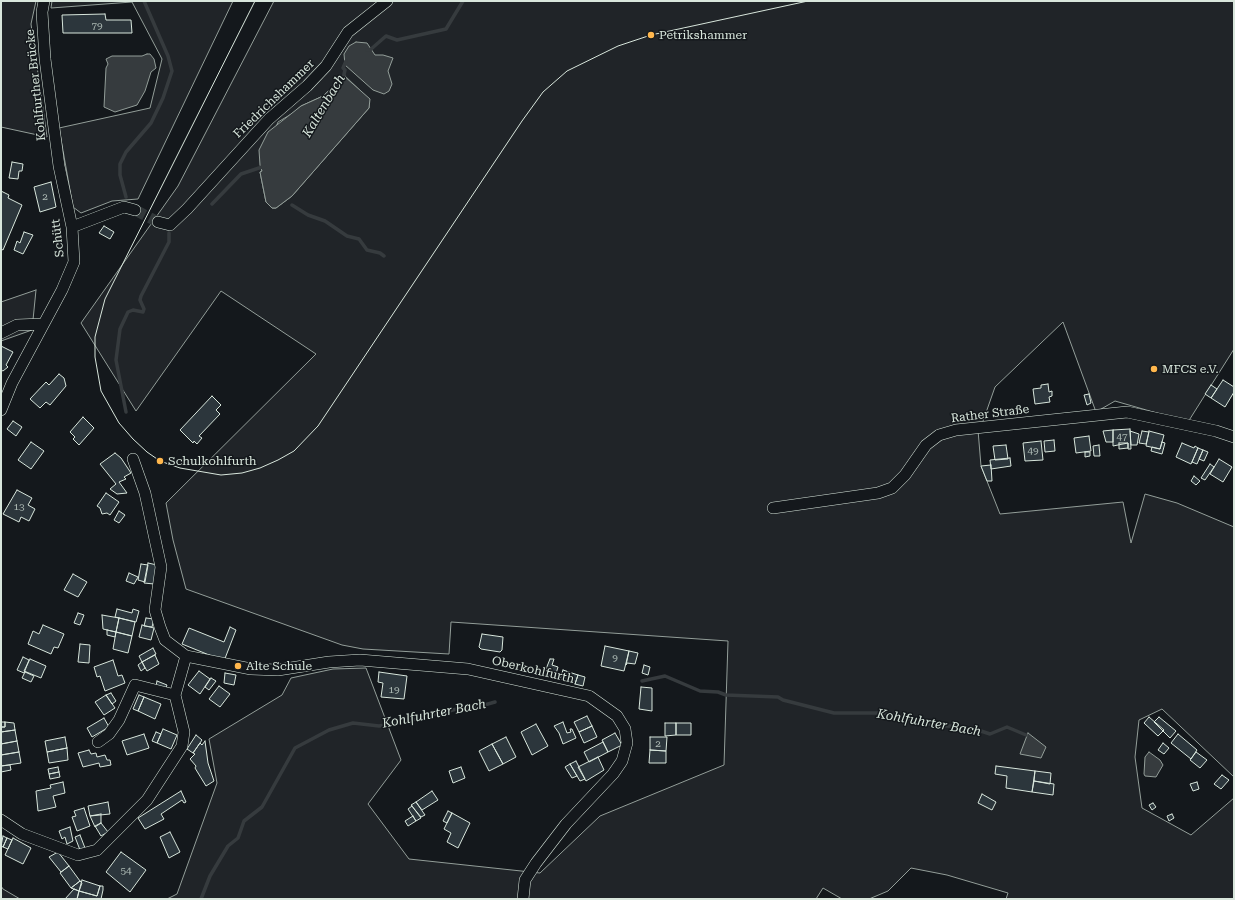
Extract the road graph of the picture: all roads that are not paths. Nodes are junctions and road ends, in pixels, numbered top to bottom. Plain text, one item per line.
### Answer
1 (44, 1) edge
2 (387, 1) edge
3 (59, 166) joint
4 (135, 210) tunnel mouth
5 (158, 222) tunnel mouth
6 (72, 227) junction
7 (43, 324) junction
8 (1, 333) edge
9 (1, 410) edge
10 (1234, 437) edge
11 (133, 459) dead end
12 (773, 508) dead end
13 (186, 656) junction
14 (175, 695) junction
15 (98, 742) dead end
16 (1, 820) edge
17 (523, 899) edge

1 - 3 street, Kohlfurther Brücke
2 - 5 street, Friedrichshammer
3 - 6 street, Schütt
4 - 6 street
6 - 7 street, Schütt
7 - 8 street
7 - 9 street, Schütt
10 - 12 street, Rather Straße
11 - 13 street
13 - 14 street
13 - 17 street, Oberkohlfurth
14 - 15 street
14 - 16 street

